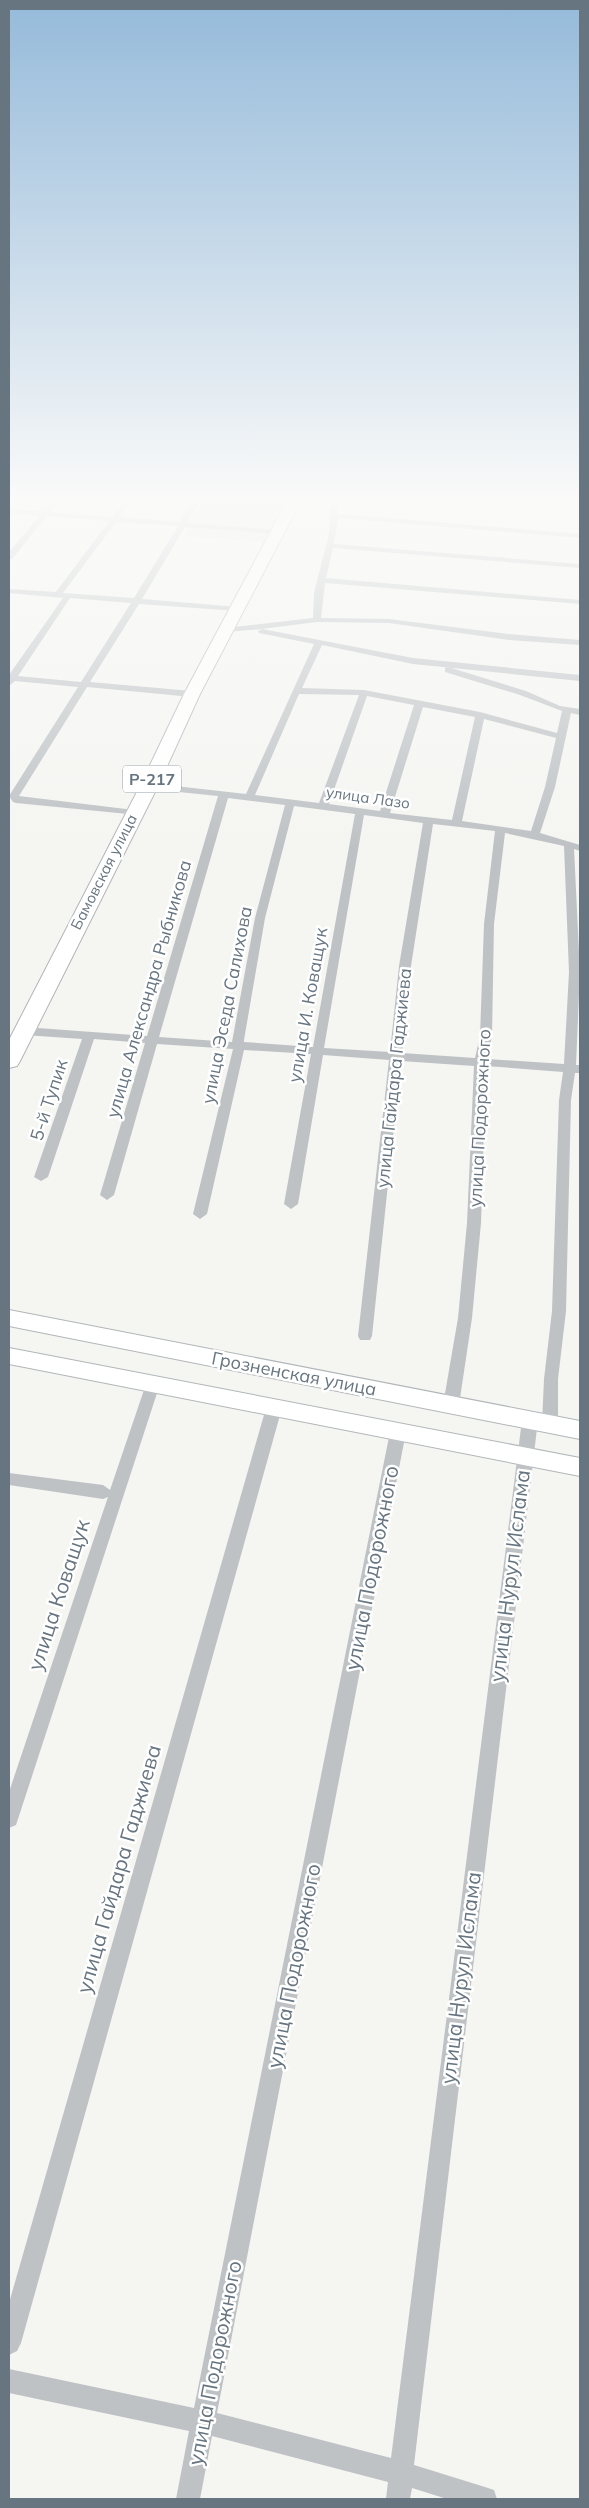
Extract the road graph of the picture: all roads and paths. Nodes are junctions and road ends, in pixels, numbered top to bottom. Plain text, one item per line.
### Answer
1 (56, 614) edge
2 (128, 614) edge
3 (235, 614) edge
4 (318, 614) edge
5 (317, 620) junction
6 (248, 628) junction
7 (226, 630) junction
8 (318, 641) junction
9 (580, 643) edge
10 (413, 661) junction
11 (580, 678) edge
12 (10, 680) edge
13 (84, 685) junction
14 (298, 688) junction
15 (364, 693) junction
16 (192, 694) junction
17 (419, 704) junction
18 (567, 710) junction
19 (580, 712) edge
20 (480, 716) junction
21 (562, 737) junction
22 (149, 786) junction
23 (224, 793) junction
24 (249, 797) junction
25 (290, 803) junction
26 (323, 807) junction
27 (360, 812) junction
28 (134, 813) junction
29 (384, 815) junction
30 (428, 821) junction
31 (456, 825) junction
32 (500, 830) junction
33 (534, 836) junction
34 (569, 844) junction
35 (580, 848) edge
36 (24, 1031) junction
37 (90, 1034) junction
38 (152, 1040) junction
39 (239, 1047) junction
40 (318, 1052) junction
41 (397, 1056) junction
42 (9, 1061) edge
43 (480, 1062) junction
44 (576, 1069) edge
45 (41, 1177) dead end
46 (107, 1195) dead end
47 (290, 1204) dead end
48 (200, 1214) dead end
49 (9, 1318) edge
50 (365, 1336) dead end
51 (9, 1356) edge
52 (153, 1384) junction
53 (451, 1405) junction
54 (274, 1408) junction
55 (540, 1422) junction
56 (580, 1430) edge
57 (398, 1432) junction
58 (524, 1456) junction
59 (580, 1467) edge
60 (9, 1479) edge
61 (103, 1492) dead end
62 (9, 1819) edge
63 (9, 2343) edge
64 (9, 2381) edge
65 (204, 2422) junction
66 (402, 2473) junction
67 (188, 2499) edge
68 (398, 2499) edge
69 (485, 2499) edge

1 - 12 street
2 - 13 street
3 - 7 highway, Бамовская улица / Р-217
4 - 5 street
5 - 6 street
5 - 9 street
6 - 7 street
6 - 8 street
7 - 16 highway, Бамовская улица / Р-217
8 - 10 street
8 - 14 street
10 - 11 street
10 - 18 street
12 - 13 street
13 - 16 street
13 - 28 street
14 - 15 street
14 - 24 street
15 - 17 street
15 - 26 street
16 - 22 highway, Бамовская улица / Р-217
17 - 20 street
17 - 29 street
18 - 19 street
18 - 21 street
20 - 21 street
20 - 31 street
21 - 33 street
22 - 23 street, улица Лазо
22 - 28 highway, Бамовская улица / Р-217
23 - 24 street, улица Лазо
23 - 38 street, улица Александра Рыбникова
24 - 25 street, улица Лазо
25 - 26 street, улица Лазо
25 - 39 street, улица Эседа Салихова
26 - 27 street, улица Лазо
27 - 29 street, улица Лазо
27 - 40 street, улица И. Коващук
28 - 36 highway, Бамовская улица / Р-217
29 - 30 street, улица Лазо
30 - 31 street, улица Лазо
30 - 41 street, улица Гайдара Гаджиева
31 - 32 street, улица Лазо
32 - 33 street, улица Лазо
32 - 43 street, улица Подорожного
33 - 34 street, улица Лазо
34 - 35 street, улица Лазо
34 - 44 street
36 - 37 street
36 - 42 highway, Бамовская улица / Р-217
37 - 38 street
37 - 45 street, 5-й Тупик
38 - 39 street
38 - 46 street, улица Александра Рыбникова
39 - 40 street
39 - 48 street, улица Эседа Салихова
40 - 41 street
40 - 47 street, улица И. Коващук
41 - 43 street
41 - 50 street, улица Гайдара Гаджиева
43 - 44 street
43 - 53 street, улица Подорожного
44 - 55 street
49 - 53 street, Грозненская улица
51 - 52 street, Грозненская улица
52 - 54 street, Грозненская улица
52 - 62 street, улица Коващук
53 - 55 street, Грозненская улица
54 - 57 street, Грозненская улица
54 - 63 street, улица Гайдара Гаджиева
55 - 56 street, Грозненская улица
55 - 58 street, улица Нурул Ислама
57 - 58 street, Грозненская улица
57 - 65 street, улица Подорожного
58 - 59 street, Грозненская улица
58 - 66 street, улица Нурул Ислама
60 - 61 street
64 - 65 street
65 - 66 street
65 - 67 street, улица Подорожного
66 - 68 street, улица Нурул Ислама
66 - 69 street

